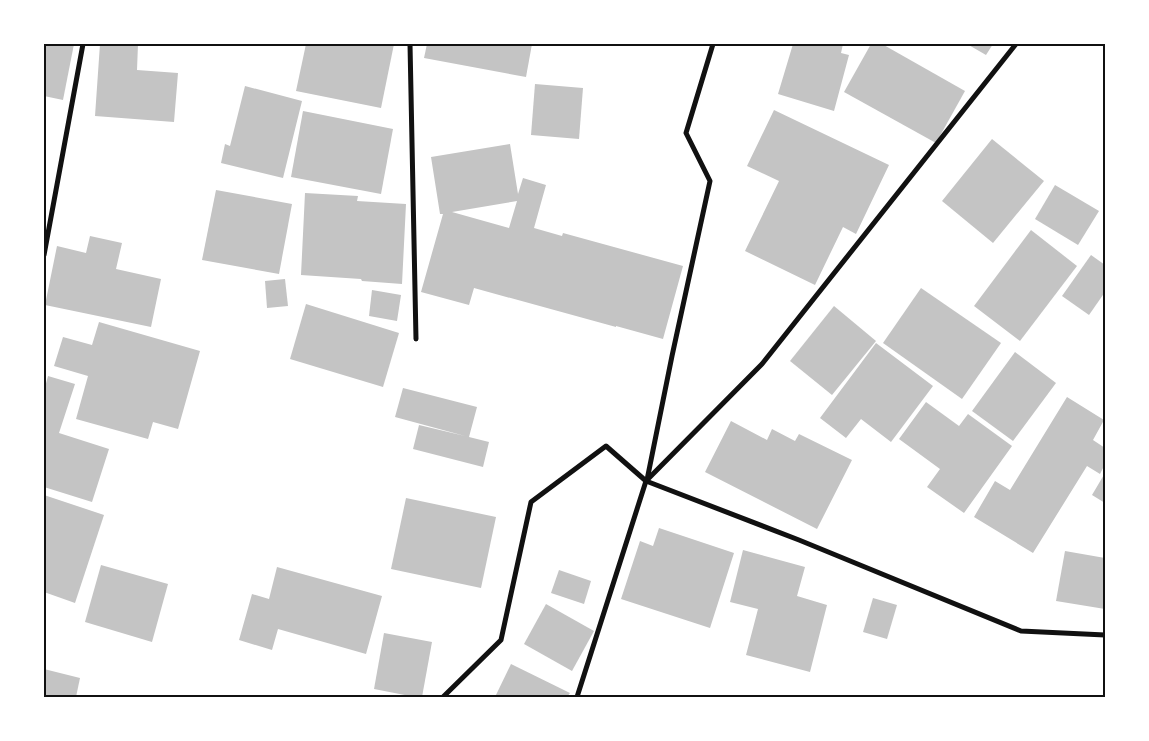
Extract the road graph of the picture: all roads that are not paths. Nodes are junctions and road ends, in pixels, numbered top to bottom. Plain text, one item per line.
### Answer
1 (83, 44) edge
2 (410, 44) edge
3 (713, 44) edge
4 (1016, 44) edge
5 (44, 255) edge
6 (416, 339) dead end
7 (646, 480) junction
8 (1105, 635) edge
9 (443, 697) edge
10 (577, 697) edge

1 - 5 street
2 - 6 street
3 - 7 street
4 - 7 street
7 - 8 street
7 - 9 street
7 - 10 street

